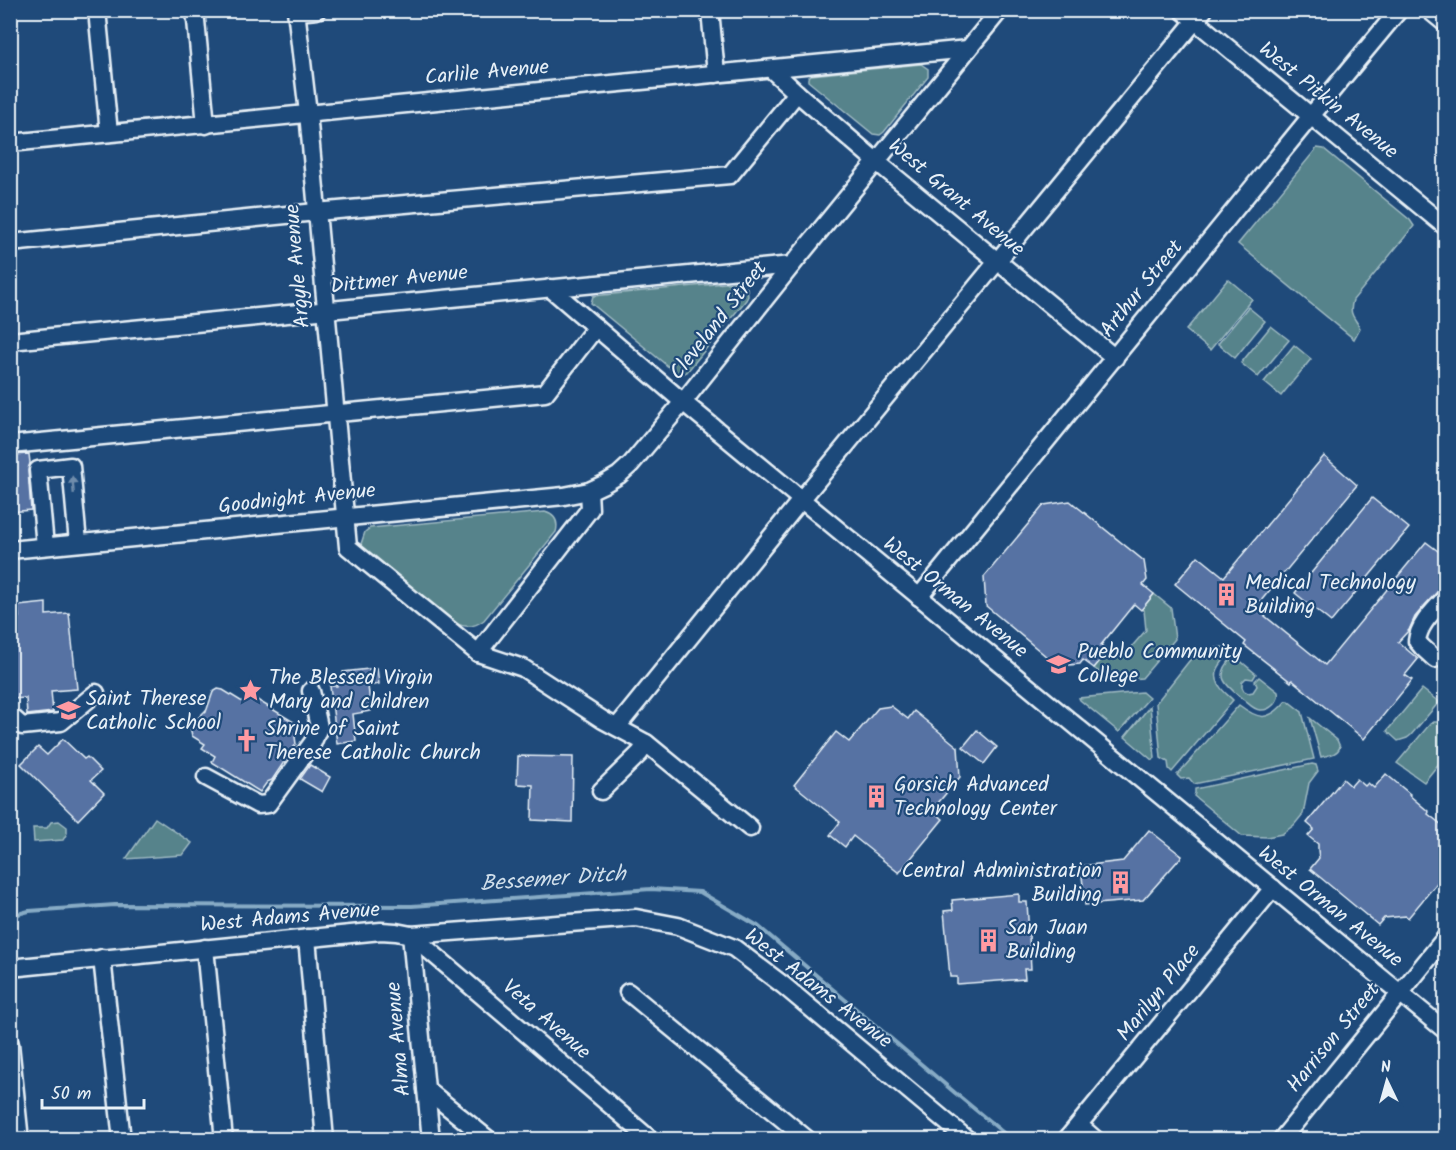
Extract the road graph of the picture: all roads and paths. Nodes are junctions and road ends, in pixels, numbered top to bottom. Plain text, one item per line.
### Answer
1 (97, 10) edge
2 (195, 10) edge
3 (317, 10) edge
4 (710, 10) edge
5 (1000, 10) edge
6 (1399, 10) edge
7 (1429, 10) edge
8 (297, 11) edge
9 (1194, 14) edge
10 (1446, 24) edge
11 (968, 50) junction
12 (771, 69) junction
13 (716, 74) junction
14 (797, 93) junction
15 (308, 113) junction
16 (1311, 116) junction
17 (206, 124) junction
18 (109, 133) junction
19 (10, 143) edge
20 (877, 162) junction
21 (316, 212) junction
22 (1446, 227) edge
23 (10, 243) edge
24 (998, 261) junction
25 (792, 265) junction
26 (550, 288) junction
27 (325, 310) junction
28 (596, 327) junction
29 (10, 341) edge
30 (1115, 358) junction
31 (683, 402) junction
32 (335, 413) junction
33 (10, 445) edge
34 (589, 491) junction
35 (801, 500) junction
36 (345, 517) junction
37 (78, 543) junction
38 (45, 546) junction
39 (10, 550) edge
40 (919, 597) junction
41 (1446, 597) edge
42 (478, 653) junction
43 (1435, 659) dead end
44 (311, 691) dead end
45 (96, 693) dead end
46 (14, 719) dead end
47 (610, 724) junction
48 (646, 743) junction
49 (206, 777) dead end
50 (602, 791) dead end
51 (750, 828) dead end
52 (1273, 888) junction
53 (411, 935) junction
54 (1446, 937) edge
55 (307, 938) junction
56 (205, 948) junction
57 (102, 958) junction
58 (10, 968) edge
59 (628, 992) dead end
60 (1399, 993) junction
61 (1446, 1031) edge
62 (10, 1044) edge
63 (426, 1089) junction
64 (1079, 1125) junction
65 (632, 1131) edge
66 (20, 1140) edge
67 (122, 1140) edge
68 (224, 1140) edge
69 (325, 1140) edge
70 (431, 1140) edge
71 (489, 1140) edge
72 (651, 1140) edge
73 (808, 1140) edge
74 (968, 1140) edge
75 (1066, 1140) edge
76 (1096, 1140) edge
77 (1281, 1140) edge

1 - 18 street
2 - 17 street
3 - 8 street
4 - 13 street
5 - 11 street, Cleveland Street
6 - 16 street, Arthur Street
7 - 10 street
8 - 15 street, Argyle Avenue
9 - 16 street, West Pitkin Avenue
9 - 24 street
11 - 12 street, Carlile Avenue
11 - 20 street, Cleveland Street
12 - 13 street, Carlile Avenue
12 - 14 street, West Grant Avenue
13 - 15 street, Carlile Avenue
14 - 20 street, West Grant Avenue
14 - 21 street
15 - 17 street, Carlile Avenue
15 - 21 street, Argyle Avenue
16 - 22 street, West Pitkin Avenue
16 - 30 street, Arthur Street
17 - 18 street, Carlile Avenue
18 - 19 street, Carlile Avenue
20 - 24 street, West Grant Avenue
20 - 25 street, Cleveland Street
21 - 23 street
21 - 27 street, Argyle Avenue
24 - 30 street, West Grant Avenue
24 - 35 street
25 - 26 street, Dittmer Avenue
25 - 31 street, Cleveland Street
26 - 27 street, Dittmer Avenue
26 - 28 street, West Orman Avenue
27 - 29 street, Dittmer Avenue
27 - 32 street, Argyle Avenue
28 - 31 street, West Orman Avenue
28 - 32 street
30 - 40 street, Arthur Street
31 - 34 street, Cleveland Street
31 - 35 street, West Orman Avenue
32 - 33 street
32 - 36 street, Argyle Avenue
34 - 36 street, Goodnight Avenue
34 - 42 street
35 - 40 street, West Orman Avenue
35 - 47 street
36 - 37 street, Goodnight Avenue
36 - 42 street
37 - 38 street, Goodnight Avenue
37 -> 38 street
38 - 39 street, Goodnight Avenue
40 - 52 street, West Orman Avenue
41 - 43 street
42 - 47 street
44 - 49 street
45 - 46 street
47 - 48 street
48 - 50 street
48 - 51 street
52 - 60 street, West Orman Avenue
52 - 64 street, Marilyn Place
53 - 55 street, West Adams Avenue
53 - 63 street, Alma Avenue
53 - 65 street, Veta Avenue
53 - 74 street, West Adams Avenue
54 - 60 street, Harrison Street
55 - 56 street, West Adams Avenue
55 - 69 street
56 - 57 street, West Adams Avenue
56 - 68 street
57 - 58 street, West Adams Avenue
57 - 67 street
59 - 73 street
60 - 61 street, West Orman Avenue
60 - 77 street, Harrison Street
62 - 66 street
63 - 70 street, Alma Avenue
63 - 71 street
64 - 75 street, Marilyn Place
64 - 76 street
65 - 72 street, Veta Avenue

